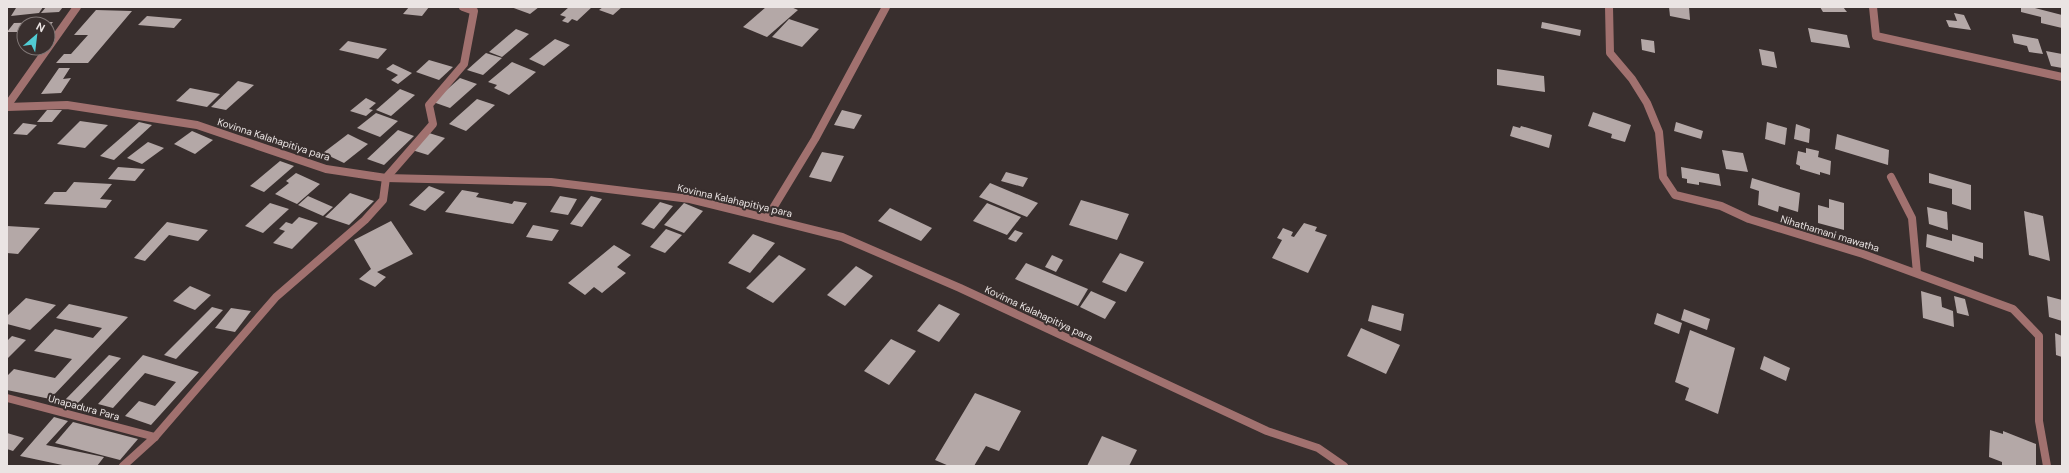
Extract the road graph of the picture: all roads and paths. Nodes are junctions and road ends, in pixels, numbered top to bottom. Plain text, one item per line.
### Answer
1 (77, 7) edge
2 (463, 7) edge
3 (886, 7) edge
4 (1609, 7) edge
5 (1872, 7) edge
6 (2062, 77) edge
7 (7, 107) edge
8 (1891, 177) dead end
9 (386, 178) junction
10 (767, 218) junction
11 (1917, 273) junction
12 (7, 398) edge
13 (155, 437) junction
14 (123, 466) edge
15 (1344, 466) edge
16 (2047, 466) edge

1 - 7 street
2 - 9 street
3 - 10 street
4 - 11 street, Nihathamani mawatha
5 - 6 street
7 - 9 street, Kovinna Kalahapitiya para
8 - 11 street
9 - 10 street, Kovinna Kalahapitiya para
9 - 13 street
10 - 15 street, Kovinna Kalahapitiya para
11 - 16 street, Nihathamani mawatha
12 - 13 street, Unapadura Para
13 - 14 street

